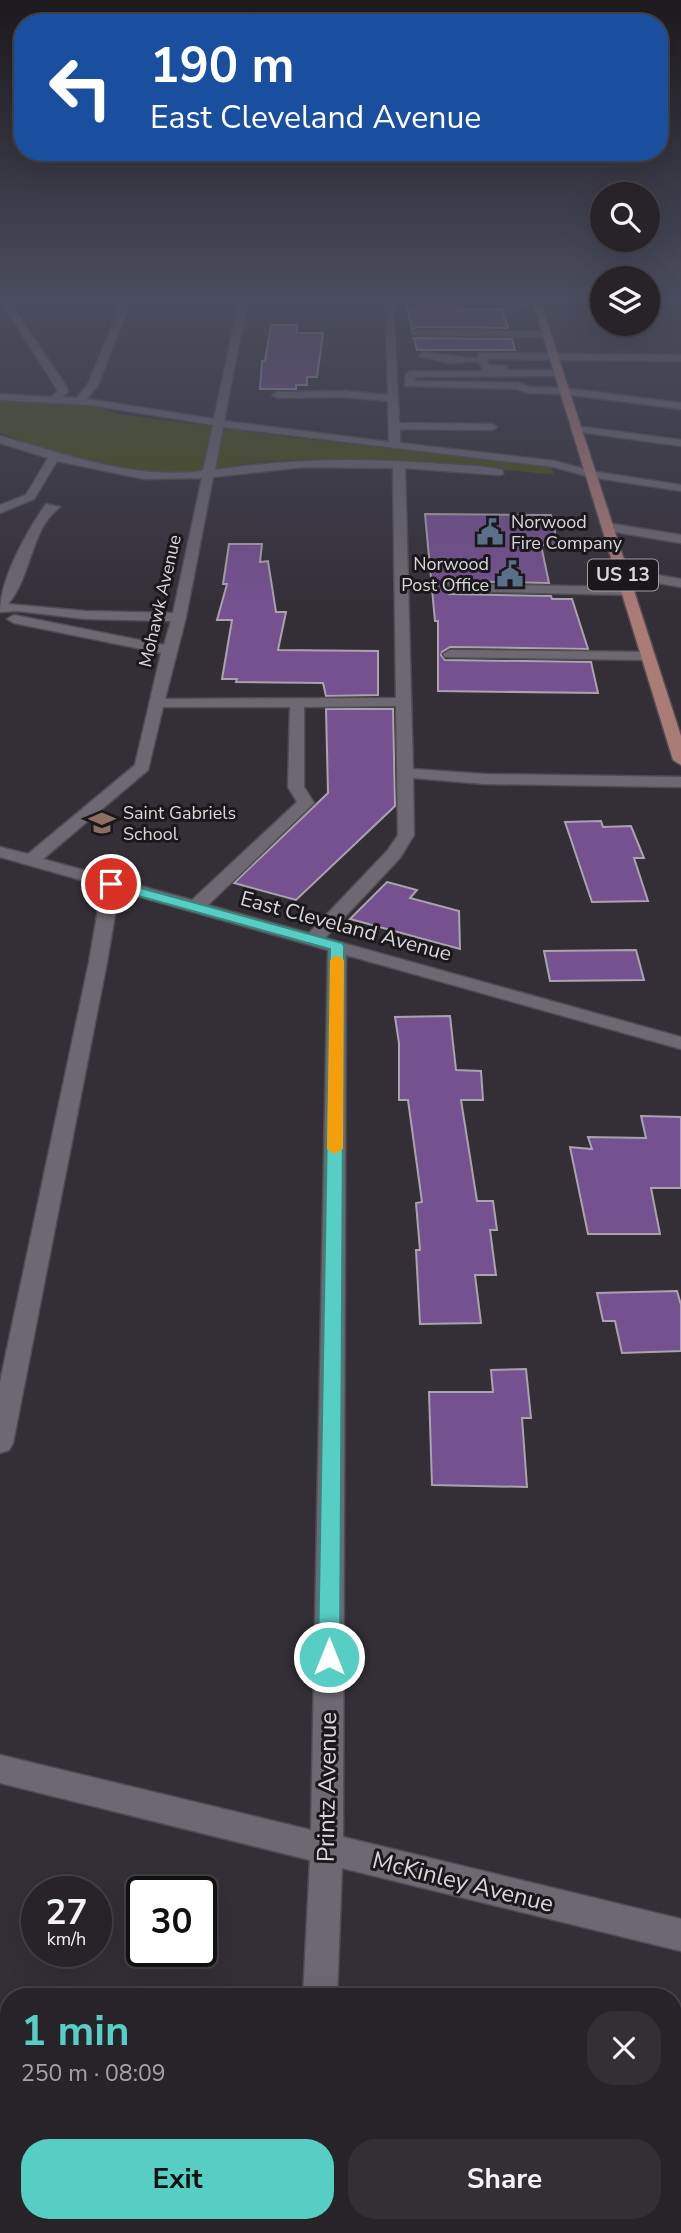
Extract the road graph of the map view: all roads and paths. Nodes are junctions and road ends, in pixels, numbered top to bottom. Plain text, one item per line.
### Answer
1 (81, 401) edge
2 (222, 401) edge
3 (393, 401) edge
4 (567, 401) edge
5 (218, 423) junction
6 (394, 426) junction
7 (492, 427) dead end
8 (576, 429) junction
9 (0, 439) edge
10 (681, 443) edge
11 (395, 446) junction
12 (54, 457) junction
13 (399, 465) junction
14 (207, 474) junction
15 (517, 474) dead end
16 (590, 474) junction
17 (561, 479) dead end
18 (681, 488) edge
19 (54, 507) dead end
20 (0, 509) edge
21 (607, 527) junction
22 (681, 538) edge
23 (622, 573) junction
24 (681, 583) edge
25 (454, 588) dead end
26 (628, 591) junction
27 (0, 608) edge
28 (179, 617) junction
29 (169, 650) junction
30 (450, 654) dead end
31 (648, 656) junction
32 (403, 702) junction
33 (157, 703) junction
34 (297, 703) junction
35 (676, 732) edge
36 (681, 760) edge
37 (405, 773) junction
38 (681, 782) edge
39 (0, 852) edge
40 (29, 862) junction
41 (111, 884) junction
42 (194, 908) junction
43 (325, 943) junction
44 (681, 1043) edge
45 (0, 1444) edge
46 (0, 1769) edge
47 (327, 1849) junction
48 (681, 1935) edge
49 (320, 1988) edge

1 - 5 street
2 - 5 street, Mohawk Avenue
3 - 6 street
4 - 8 main road, US 13
5 - 11 street
5 - 14 street, Mohawk Avenue
6 - 7 street
6 - 11 street
8 - 10 street
8 - 16 main road, US 13
9 - 12 street
11 - 16 street
12 - 14 street
12 - 20 street
13 - 14 street
13 - 15 street
13 - 32 street
14 - 28 street, Mohawk Avenue
16 - 17 street
16 - 18 street
16 - 21 main road, US 13
19 - 27 street
21 - 22 street
21 - 23 main road, US 13
23 - 24 street
23 - 26 main road, US 13
25 - 26 street
26 - 31 main road, US 13
27 - 28 street
27 - 29 street
28 - 29 street, Mohawk Avenue
29 - 33 street, Mohawk Avenue
30 - 31 street
31 - 35 main road, US 13
32 - 34 street
32 - 37 street
33 - 34 street
33 - 40 street, Mohawk Avenue
34 - 42 street
35 - 36 main road, US 13
37 - 38 street
37 - 43 street
39 - 40 street, East Cleveland Avenue
40 - 41 street, East Cleveland Avenue
41 - 42 street, East Cleveland Avenue
41 - 45 street
42 - 43 street, East Cleveland Avenue
43 - 44 street, East Cleveland Avenue
43 - 47 street, Printz Avenue
46 - 47 street, McKinley Avenue
47 - 48 street, McKinley Avenue
47 - 49 street, Printz Avenue

